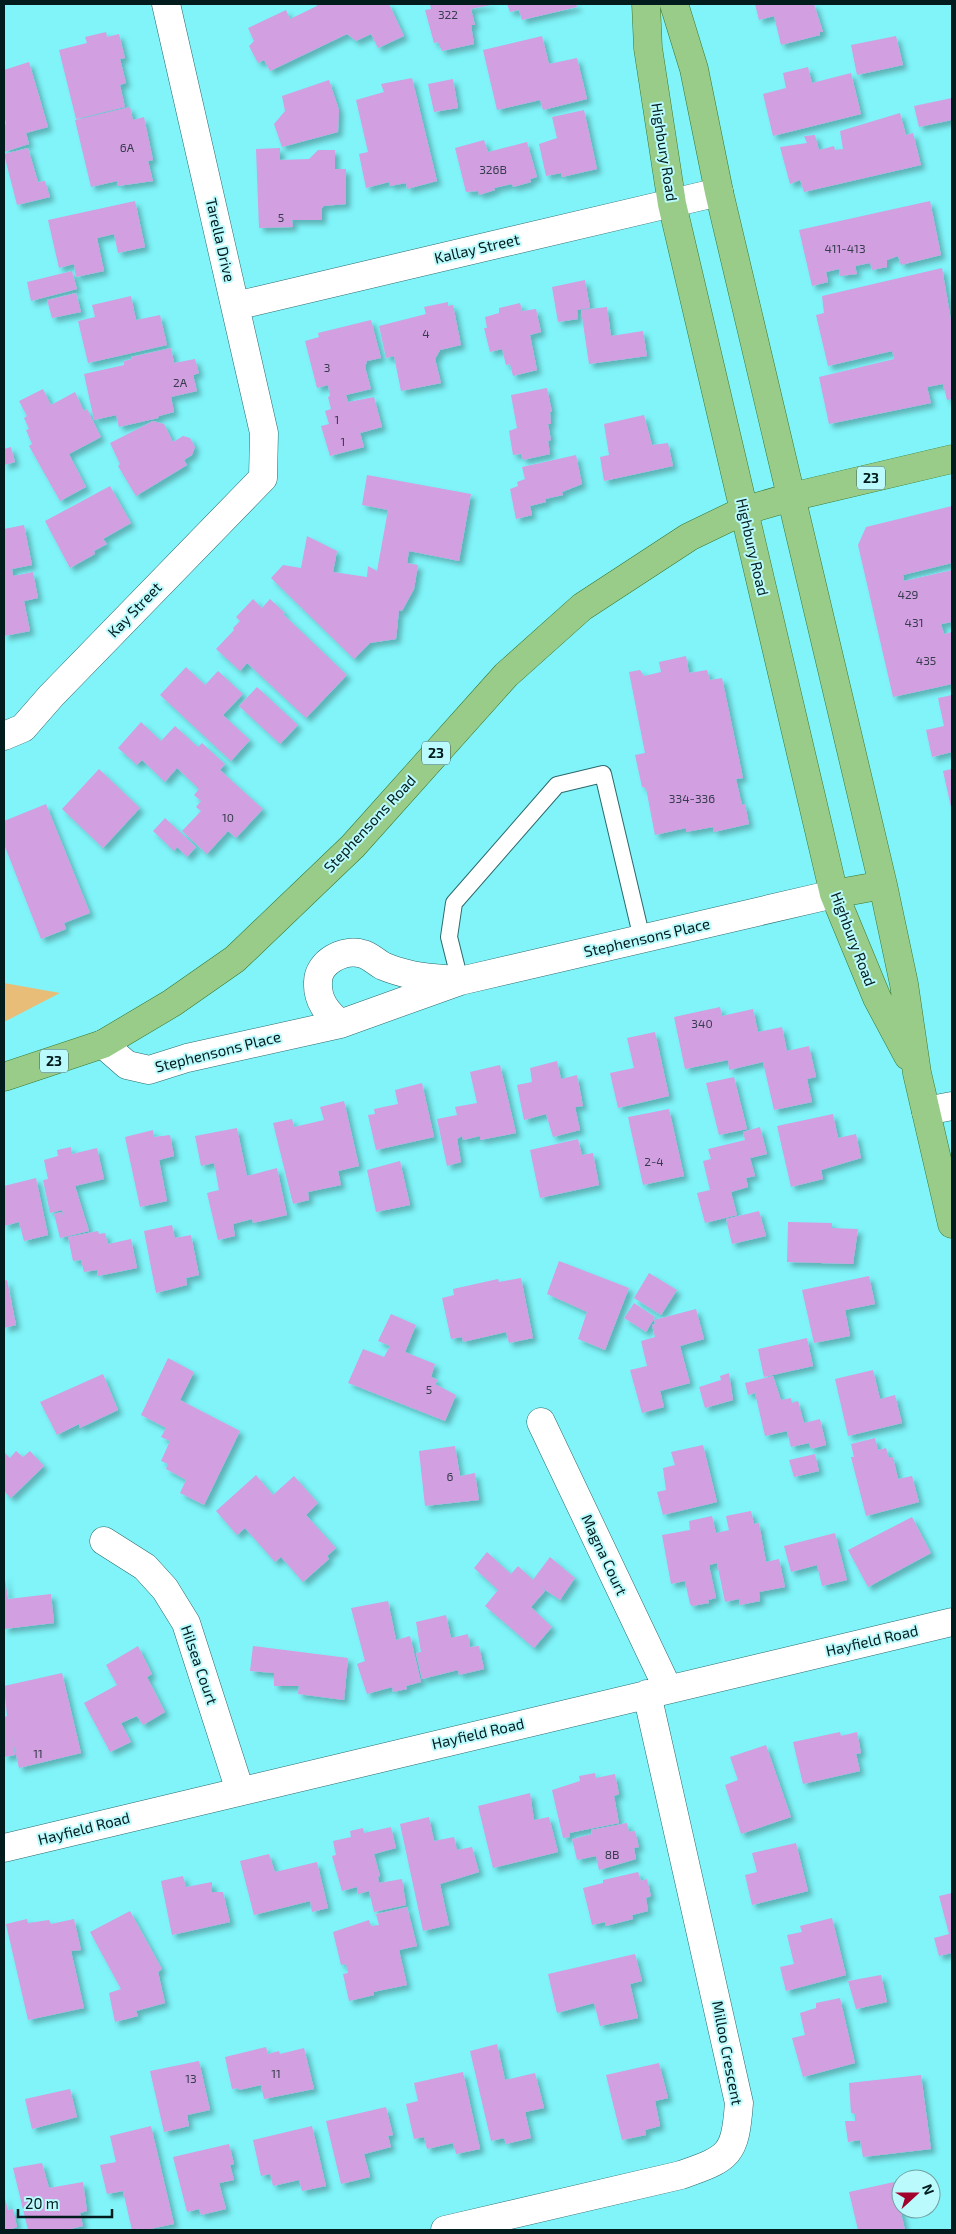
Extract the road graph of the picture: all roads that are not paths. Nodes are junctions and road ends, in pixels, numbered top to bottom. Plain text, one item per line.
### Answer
1 (166, 4) edge
2 (646, 4) edge
3 (674, 4) edge
4 (719, 192) junction
5 (672, 204) junction
6 (235, 306) junction
7 (952, 459) edge
8 (263, 478) joint
9 (791, 497) junction
10 (743, 511) junction
11 (4, 736) edge
12 (884, 885) junction
13 (834, 894) junction
14 (642, 939) junction
15 (460, 981) junction
16 (340, 1024) junction
17 (103, 1044) junction
18 (917, 1073) junction
19 (4, 1077) edge
20 (952, 1106) edge
21 (926, 1111) junction
22 (952, 1224) edge
23 (541, 1422) dead end
24 (104, 1541) dead end
25 (952, 1622) edge
26 (657, 1691) junction
27 (240, 1791) junction
28 (4, 1848) edge
29 (445, 2230) edge

1 - 6 street, Tarella Drive
2 - 5 main road, Highbury Road
3 - 4 main road, Highbury Road
4 - 5 street, Kallay Street
4 - 9 main road, Highbury Road
5 - 6 street, Kallay Street
5 - 10 main road, Highbury Road
6 - 8 street, Tarella Drive
7 - 9 main road, 23
8 - 11 street, Kay Street
9 - 10 main road, Stephensons Road / 23
9 - 12 main road, Highbury Road
10 - 13 main road, Highbury Road
10 - 17 main road, Stephensons Road / 23
12 - 13 main road
12 - 18 main road, Highbury Road
13 - 14 street, Stephensons Place
13 - 18 main road, Highbury Road
14 - 15 street, Stephensons Place
14 - 15 lane
15 - 16 street, Stephensons Place
15 - 16 street, Stephensons Place
16 - 17 street, Stephensons Place
17 - 19 main road, Stephensons Road / 23
18 - 21 main road, Highbury Road
20 - 21 street
21 - 22 main road, Highbury Road
23 - 26 street, Magna Court
24 - 27 street, Hilsea Court
25 - 26 street, Hayfield Road
26 - 27 street, Hayfield Road
26 - 29 street, Milloo Crescent
27 - 28 street, Hayfield Road

